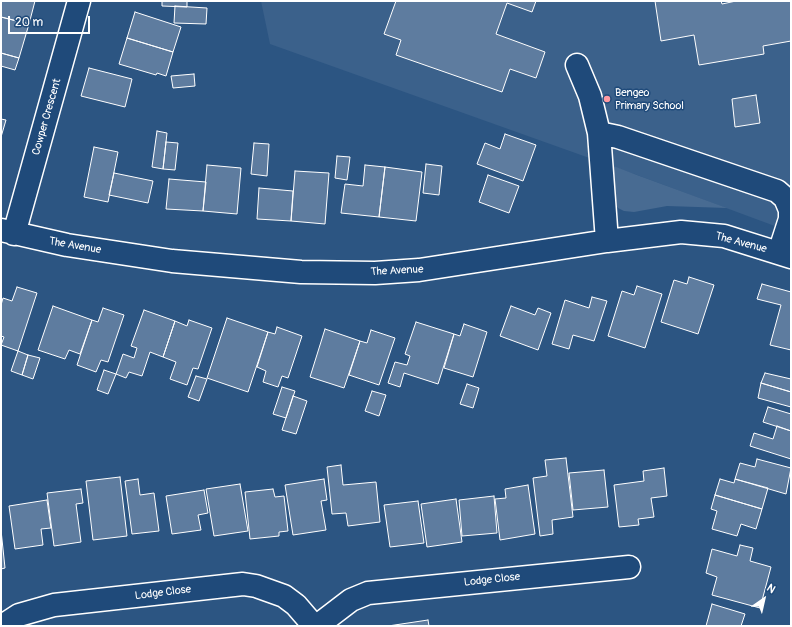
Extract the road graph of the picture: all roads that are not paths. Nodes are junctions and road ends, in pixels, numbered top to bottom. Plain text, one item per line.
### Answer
1 (80, 1) edge
2 (577, 65) dead end
3 (599, 133) junction
4 (8, 232) edge
5 (607, 241) junction
6 (785, 255) edge
7 (629, 567) dead end
8 (2, 626) edge
9 (314, 626) edge
10 (317, 626) edge

1 - 4 street, Cowper Crescent
2 - 3 street
3 - 5 street
3 - 6 street
4 - 5 street, The Avenue
5 - 6 street, The Avenue
7 - 10 street, Lodge Close
8 - 9 street, Lodge Close

